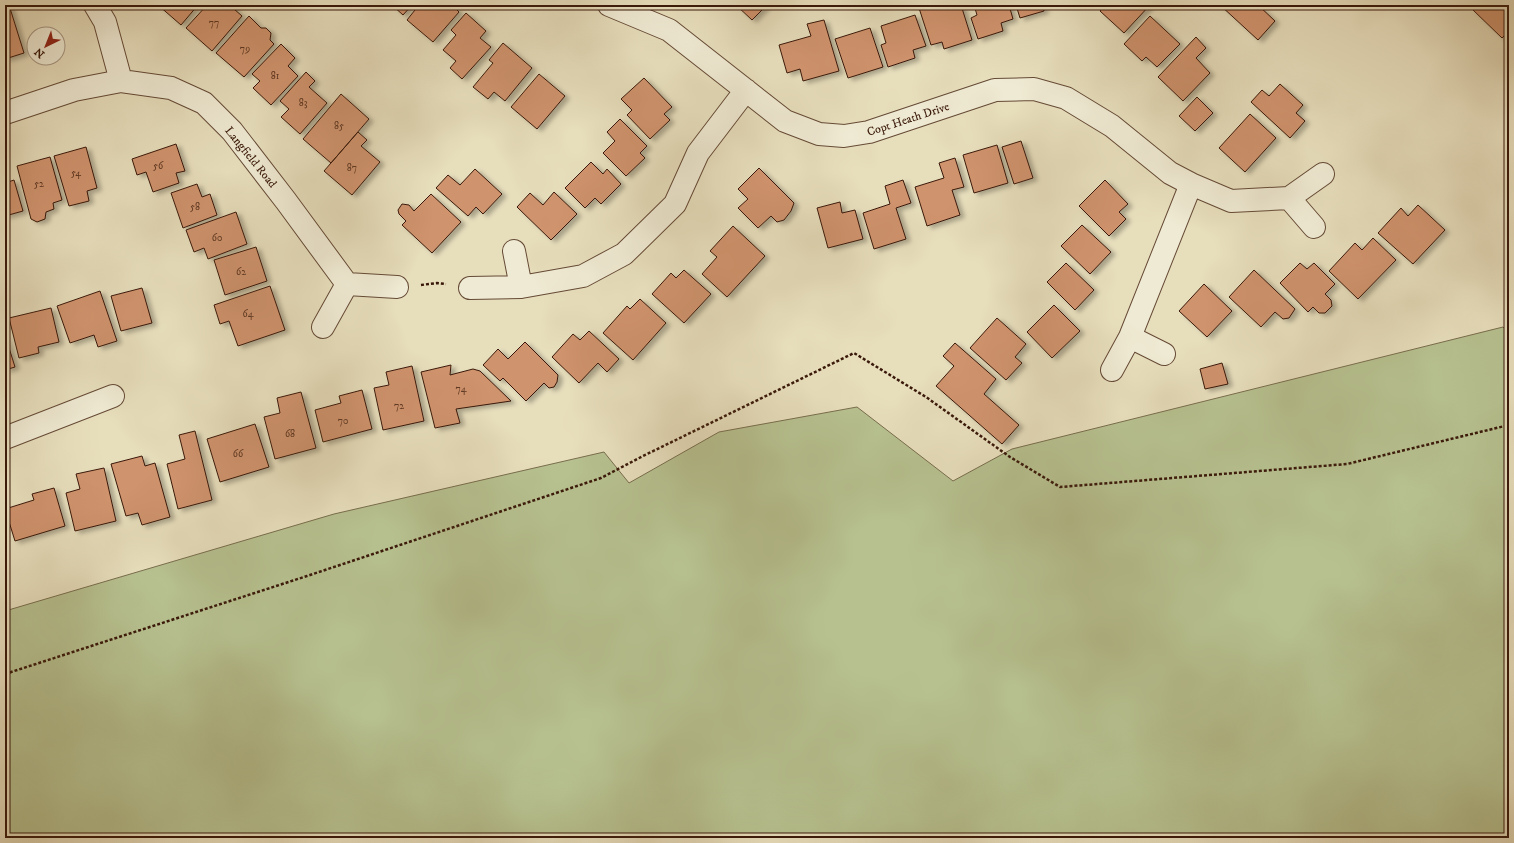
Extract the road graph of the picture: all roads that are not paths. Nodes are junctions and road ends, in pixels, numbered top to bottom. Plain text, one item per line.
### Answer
1 (95, 5) edge
2 (609, 5) edge
3 (121, 81) junction
4 (746, 90) junction
5 (5, 113) edge
6 (1323, 174) dead end
7 (1191, 184) junction
8 (1289, 198) junction
9 (1314, 227) dead end
10 (514, 251) dead end
11 (346, 284) junction
12 (397, 287) road end
13 (521, 287) junction
14 (470, 288) road end
15 (323, 327) dead end
16 (1130, 337) junction
17 (1164, 354) dead end
18 (1112, 370) dead end
19 (113, 396) dead end
20 (5, 438) edge

1 - 3 street
2 - 4 street, Copt Heath Drive
3 - 5 street, Langfield Road
3 - 11 street, Langfield Road
4 - 7 street, Copt Heath Drive
4 - 13 street
6 - 8 street
7 - 8 street, Copt Heath Drive
7 - 16 street
8 - 9 street
10 - 13 street
11 - 12 street
11 - 15 street
13 - 14 street
16 - 17 street
16 - 18 street
19 - 20 street

